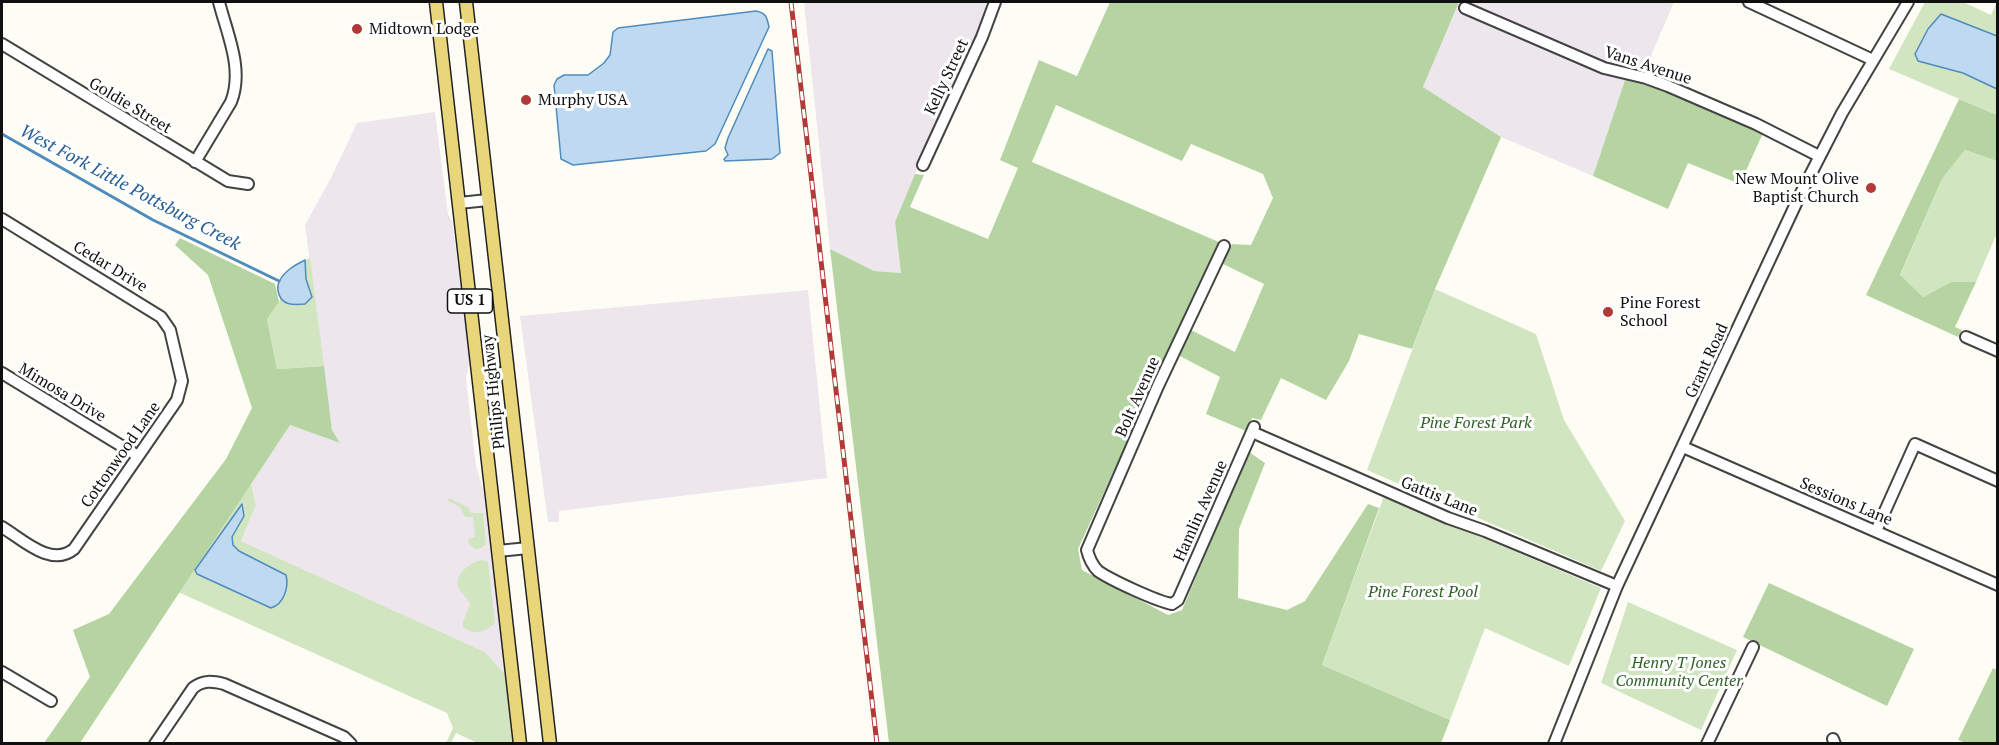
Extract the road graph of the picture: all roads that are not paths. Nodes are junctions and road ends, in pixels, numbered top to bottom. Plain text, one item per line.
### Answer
1 (219, 2) edge
2 (436, 2) edge
3 (466, 2) edge
4 (995, 2) edge
5 (1749, 2) edge
6 (1908, 2) edge
7 (1465, 8) dead end
8 (2, 44) edge
9 (1874, 60) junction
10 (1819, 156) junction
11 (195, 162) junction
12 (923, 165) dead end
13 (248, 184) dead end
14 (488, 200) junction
15 (459, 203) junction
16 (2, 219) edge
17 (1224, 246) dead end
18 (1966, 337) dead end
19 (1998, 351) edge
20 (177, 361) joint
21 (508, 372) junction
22 (2, 373) edge
23 (479, 377) junction
24 (1253, 430) joint
25 (1683, 447) junction
26 (138, 456) junction
27 (1998, 481) edge
28 (2, 527) edge
29 (1875, 531) junction
30 (528, 548) junction
31 (498, 551) junction
32 (1998, 585) edge
33 (1617, 586) junction
34 (1172, 604) joint
35 (1754, 647) dead end
36 (2, 672) edge
37 (51, 701) dead end
38 (155, 744) edge
39 (351, 744) edge
40 (520, 744) edge
41 (550, 744) edge
42 (1554, 744) edge
43 (1707, 744) edge

1 - 11 street
2 - 15 main road, Philips Highway / US 1
3 - 14 main road, Philips Highway / US 1
4 - 12 street, Kelly Street
5 - 9 street
6 - 9 street, Grant Road
7 - 10 street, Vans Avenue
8 - 11 street, Goldie Street
9 - 10 street, Grant Road
10 - 25 street, Grant Road
11 - 13 street, Goldie Street
14 - 15 street
14 - 21 main road, Philips Highway / US 1
15 - 23 main road, Philips Highway / US 1
16 - 20 street, Cedar Drive
17 - 34 street, Bolt Avenue
18 - 19 street
20 - 26 street, Cottonwood Lane
21 - 23 street
21 - 30 main road, Philips Highway / US 1
22 - 26 street, Mimosa Drive
23 - 31 main road, Philips Highway / US 1
24 - 33 street, Gattis Lane
24 - 34 street, Hamlin Avenue
25 - 29 street, Sessions Lane
25 - 33 street, Grant Road
26 - 28 street, Cottonwood Lane
27 - 29 street
29 - 32 street, Sessions Lane
30 - 31 street
30 - 41 main road, Philips Highway / US 1
31 - 40 main road, Philips Highway / US 1
33 - 42 street, Grant Road
35 - 43 street
36 - 37 street
38 - 39 street

